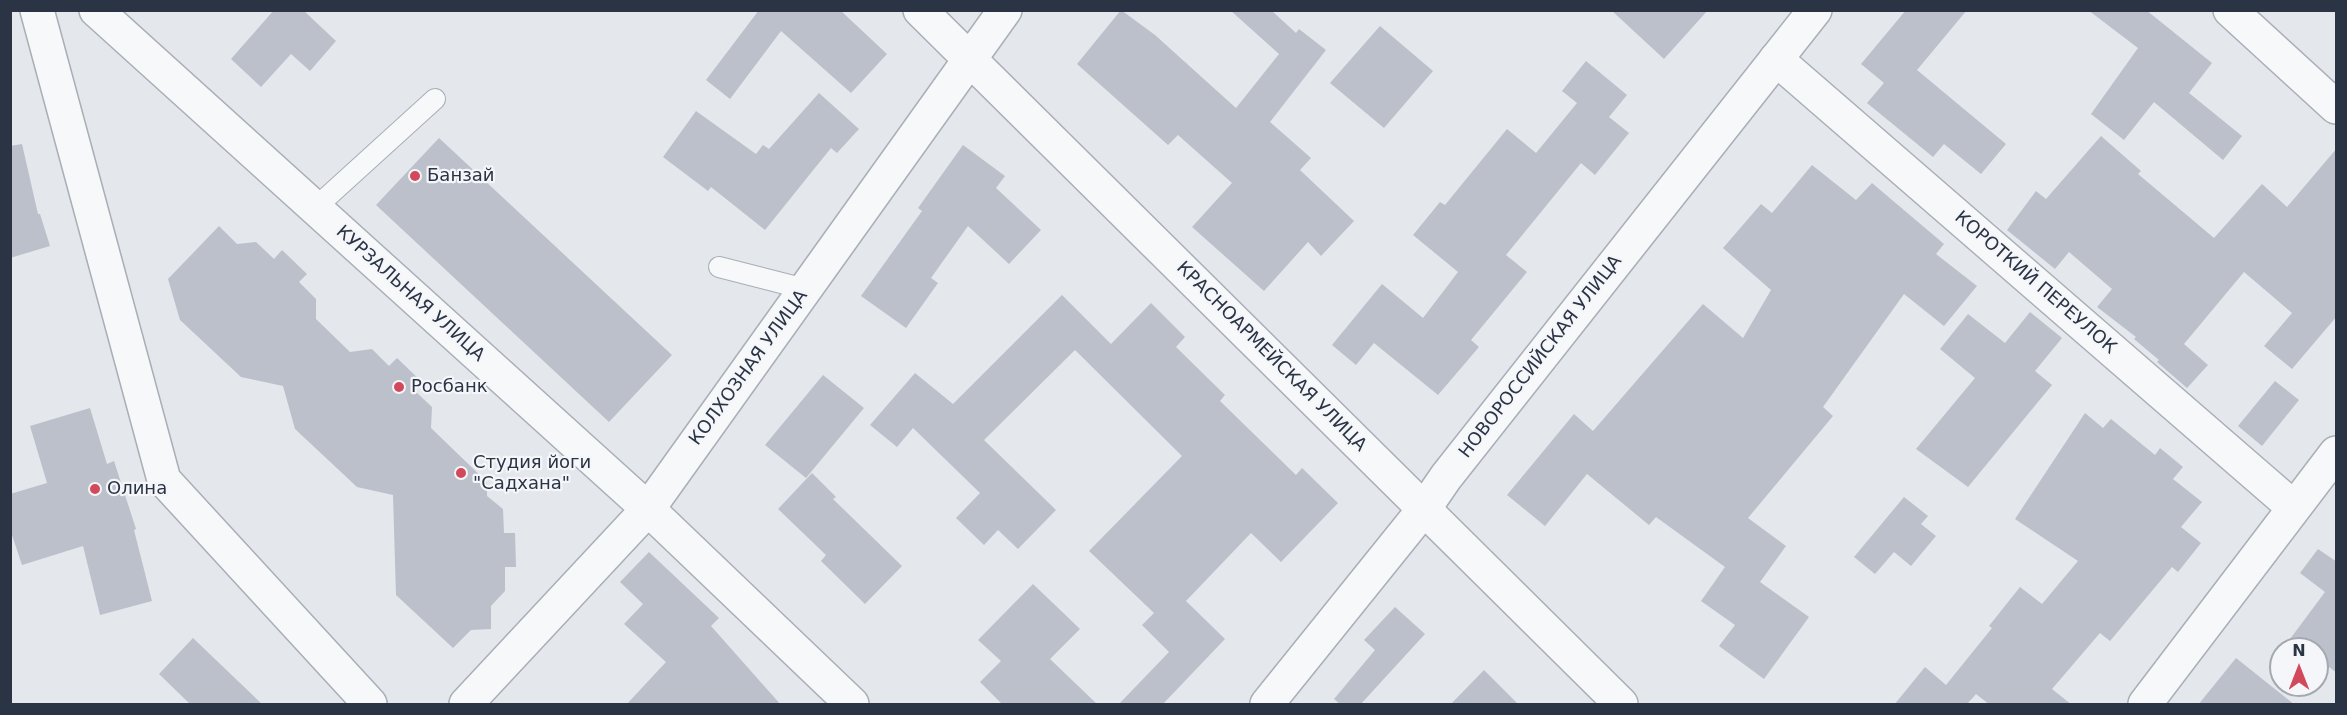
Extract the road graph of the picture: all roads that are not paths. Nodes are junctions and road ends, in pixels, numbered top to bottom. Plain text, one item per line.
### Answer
1 (37, 10) edge
2 (96, 10) edge
3 (920, 10) edge
4 (1005, 10) edge
5 (1815, 10) edge
6 (2230, 10) edge
7 (970, 58) junction
8 (1776, 59) junction
9 (435, 99) dead end
10 (2337, 107) edge
11 (315, 208) junction
12 (719, 267) dead end
13 (805, 289) junction
14 (2337, 453) edge
15 (2293, 507) junction
16 (648, 508) junction
17 (1424, 508) junction
18 (370, 705) edge
19 (466, 705) edge
20 (852, 705) edge
21 (1268, 705) edge
22 (1621, 705) edge
23 (2145, 705) edge

1 - 18 street
2 - 11 street, КУРЗАЛЬНАЯ УЛИЦА
3 - 7 street, КРАСНОАРМЕЙСКАЯ УЛИЦА
4 - 7 street, КОЛХОЗНАЯ УЛИЦА
5 - 8 street, НОВОРОССИЙСКАЯ УЛИЦА
6 - 10 street
7 - 13 street, КОЛХОЗНАЯ УЛИЦА
7 - 17 street, КРАСНОАРМЕЙСКАЯ УЛИЦА
8 - 15 street, КОРОТКИЙ ПЕРЕУЛОК
8 - 17 street, НОВОРОССИЙСКАЯ УЛИЦА
9 - 11 lane
11 - 16 street, КУРЗАЛЬНАЯ УЛИЦА
12 - 13 lane
13 - 16 street, КОЛХОЗНАЯ УЛИЦА
14 - 15 street
15 - 23 street
16 - 19 street, КОЛХОЗНАЯ УЛИЦА
16 - 20 street, КУРЗАЛЬНАЯ УЛИЦА
17 - 21 street, НОВОРОССИЙСКАЯ УЛИЦА
17 - 22 street, КРАСНОАРМЕЙСКАЯ УЛИЦА

